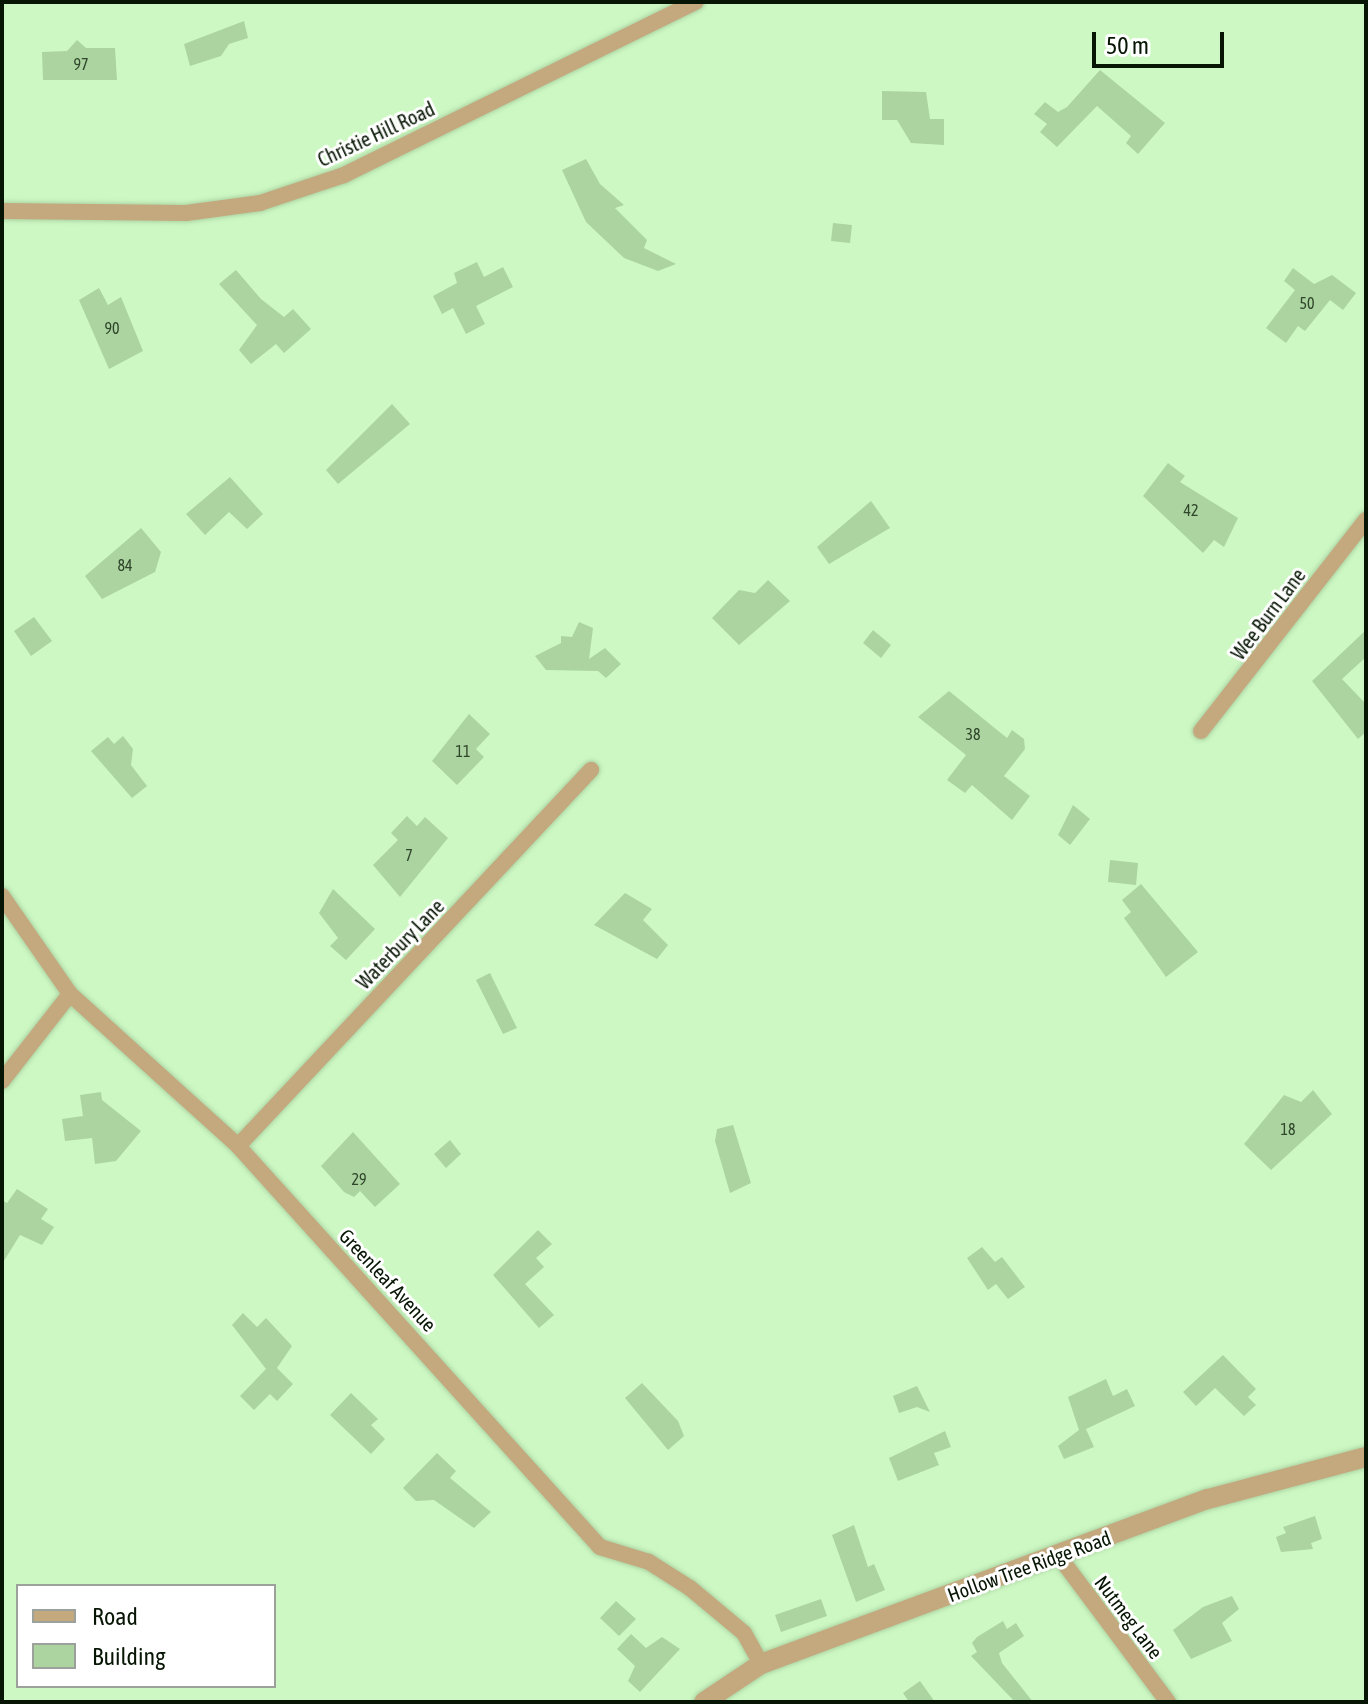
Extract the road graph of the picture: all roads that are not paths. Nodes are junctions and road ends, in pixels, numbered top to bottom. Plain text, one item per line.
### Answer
1 (696, 2) edge
2 (2, 211) edge
3 (1366, 520) edge
4 (1201, 731) dead end
5 (591, 770) dead end
6 (2, 896) edge
7 (70, 994) junction
8 (2, 1081) edge
9 (238, 1146) junction
10 (1366, 1457) edge
11 (1058, 1555) junction
12 (761, 1664) junction
13 (704, 1702) edge
14 (1168, 1702) edge

1 - 2 street, Christie Hill Road
3 - 4 street, Wee Burn Lane
5 - 9 street, Waterbury Lane
6 - 7 street, Greenleaf Avenue
7 - 8 street
7 - 9 street, Greenleaf Avenue
9 - 12 street, Greenleaf Avenue
10 - 11 street, Hollow Tree Ridge Road
11 - 12 street, Hollow Tree Ridge Road
11 - 14 street, Nutmeg Lane
12 - 13 street, Hollow Tree Ridge Road

